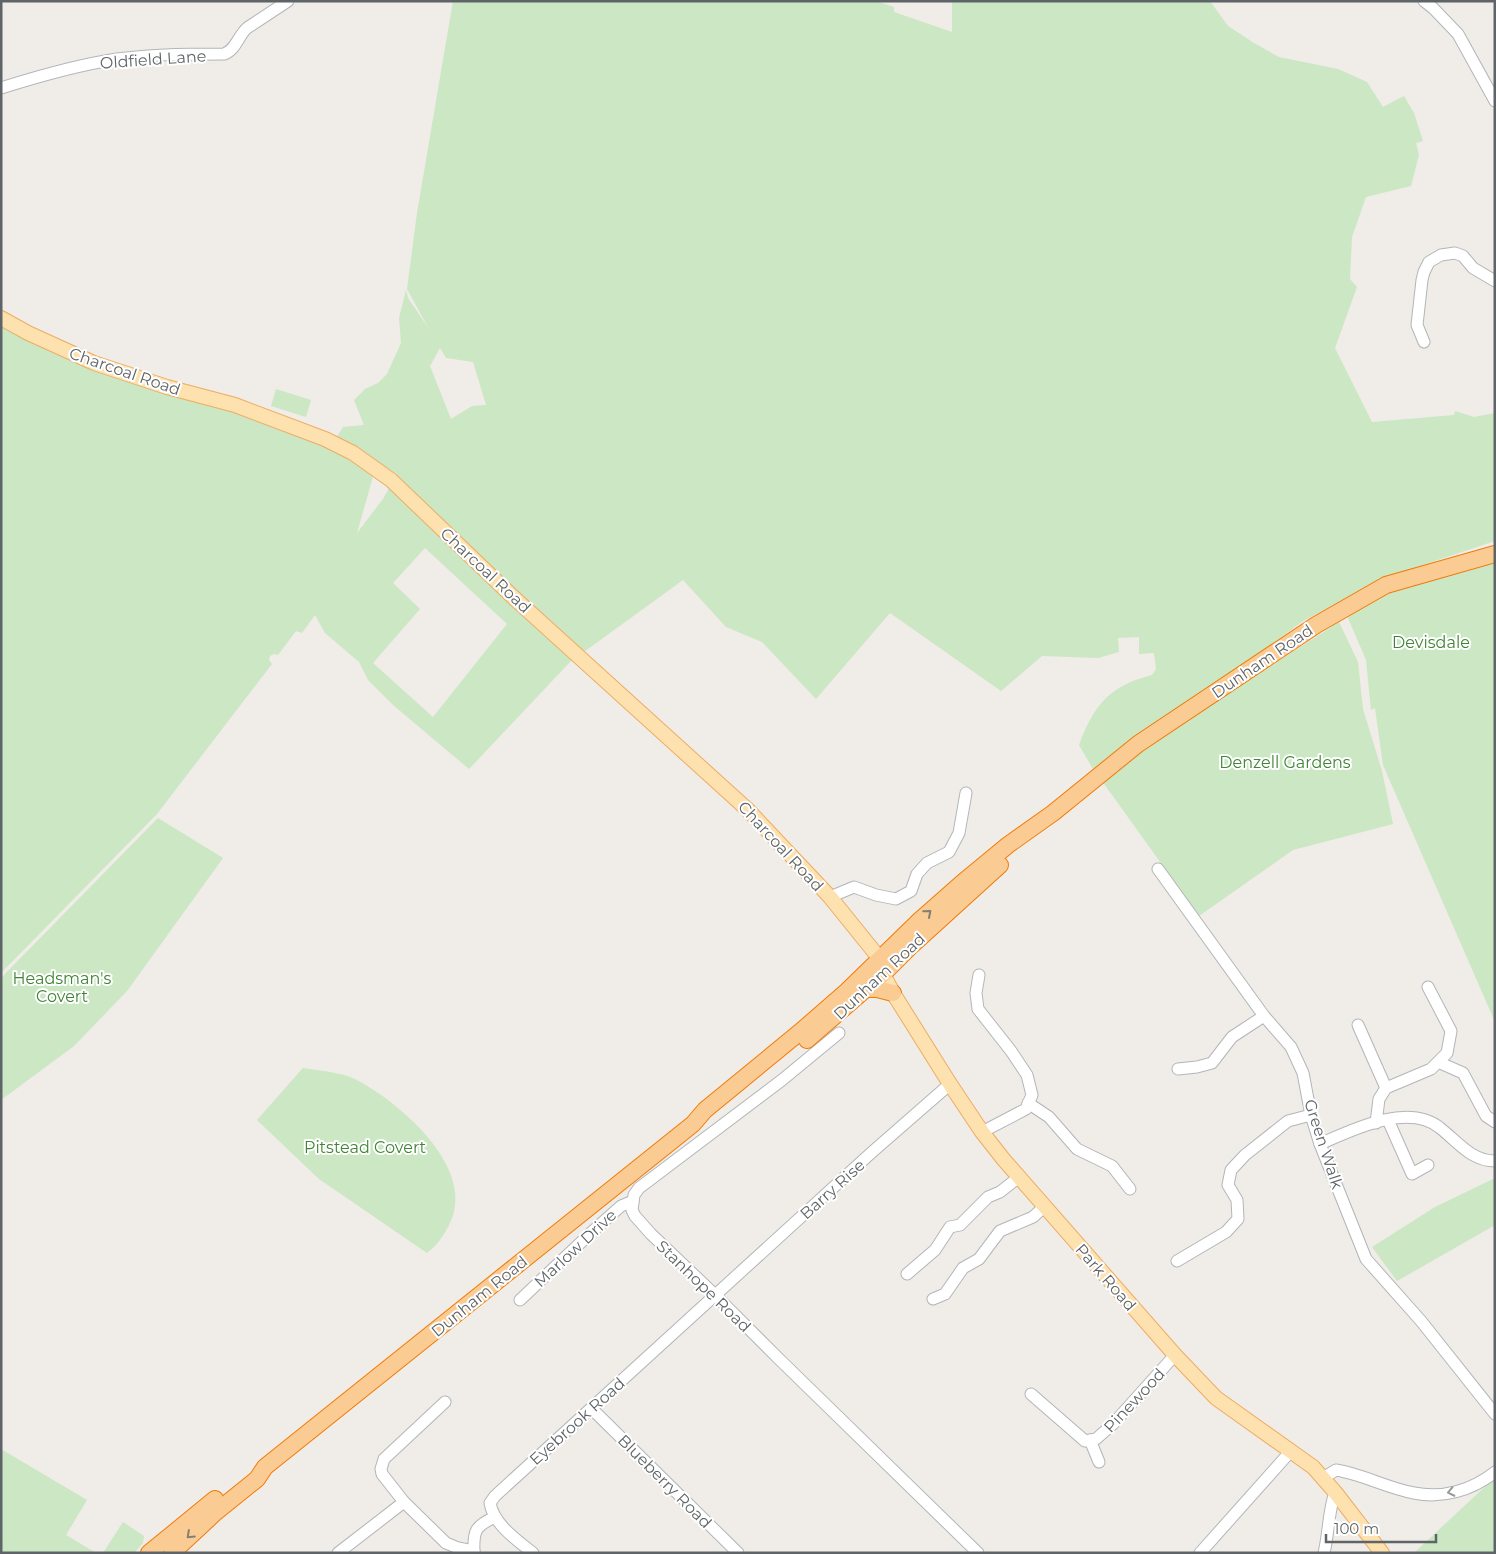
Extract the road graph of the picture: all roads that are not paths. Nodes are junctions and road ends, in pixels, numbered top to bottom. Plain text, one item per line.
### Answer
1 (288, 1) edge
2 (1424, 1) edge
3 (1, 88) edge
4 (1495, 101) edge
5 (1495, 281) edge
6 (1, 318) edge
7 (1424, 342) dead end
8 (1495, 554) edge
9 (966, 793) dead end
10 (1053, 812) junction
11 (1158, 869) dead end
12 (830, 897) junction
13 (882, 967) junction
14 (979, 975) dead end
15 (1428, 987) dead end
16 (866, 989) junction
17 (893, 993) junction
18 (1264, 1016) junction
19 (1358, 1025) dead end
20 (839, 1033) dead end
21 (1438, 1062) junction
22 (1178, 1069) dead end
23 (950, 1084) junction
24 (1386, 1088) junction
25 (1028, 1103) junction
26 (1311, 1115) junction
27 (1492, 1116) edge
28 (1388, 1120) junction
29 (1376, 1123) junction
30 (693, 1124) junction
31 (982, 1132) junction
32 (1320, 1144) junction
33 (1495, 1161) edge
34 (1428, 1165) dead end
35 (1019, 1177) junction
36 (1130, 1189) dead end
37 (633, 1201) junction
38 (1045, 1206) junction
39 (1177, 1261) dead end
40 (907, 1274) dead end
41 (715, 1295) junction
42 (933, 1299) dead end
43 (520, 1300) dead end
44 (1175, 1356) junction
45 (1032, 1394) dead end
46 (446, 1402) dead end
47 (592, 1408) junction
48 (1495, 1414) edge
49 (1090, 1440) junction
50 (1290, 1452) junction
51 (1099, 1462) dead end
52 (1495, 1472) edge
53 (1323, 1478) junction
54 (1335, 1492) junction
55 (404, 1502) junction
56 (495, 1517) junction
57 (171, 1549) edge
58 (474, 1552) edge
59 (149, 1553) edge
60 (338, 1553) edge
61 (533, 1553) edge
62 (738, 1553) edge
63 (978, 1553) edge
64 (1200, 1553) edge
65 (1324, 1553) edge
66 (1382, 1553) edge

1 - 3 street, Oldfield Lane
2 - 4 street
5 - 7 street
6 - 12 main road, Charcoal Road
8 - 10 highway, Dunham Road
9 - 12 street
13 -> 10 highway, Dunham Road
10 - 13 highway, Dunham Road
11 - 18 street, Green Walk
12 - 13 main road, Charcoal Road
13 - 16 highway, Dunham Road
13 - 17 main road, Park Road
13 - 30 highway, Dunham Road
14 - 25 street
15 - 21 street
16 - 17 highway
16 - 30 highway, Dunham Road
17 - 23 main road, Park Road
18 - 22 street
18 - 26 street, Green Walk
19 - 24 street
20 - 37 street
21 - 24 street
21 - 27 street
23 - 31 main road, Park Road
23 - 41 street, Barry Rise
24 - 29 street
25 - 31 street
25 - 36 street
26 - 32 street, Green Walk
26 - 39 street
28 - 29 street
28 - 33 street
28 - 34 street
29 - 32 street
30 - 57 highway, Dunham Road
31 - 35 main road, Park Road
32 - 48 street, Green Walk
35 - 38 main road, Park Road
35 - 40 street
37 - 41 street, Stanhope Road
37 - 43 street, Marlow Drive
38 - 42 street
38 - 44 main road, Park Road
41 - 47 street, Eyebrook Road
41 - 63 street, Stanhope Road
44 - 49 street, Pinewood
44 - 50 main road, Park Road
45 - 49 street, Pinewood
46 - 55 street
47 - 56 street, Eyebrook Road
47 - 62 street, Blueberry Road
49 - 51 street, Pinewood
50 - 53 main road, Park Road
50 - 64 street
52 -> 53 street
53 - 54 main road, Park Road
54 - 65 street
54 - 66 main road, Park Road
55 - 58 street
55 - 60 street
56 - 58 street
56 - 61 street
57 - 59 highway, Dunham Road

